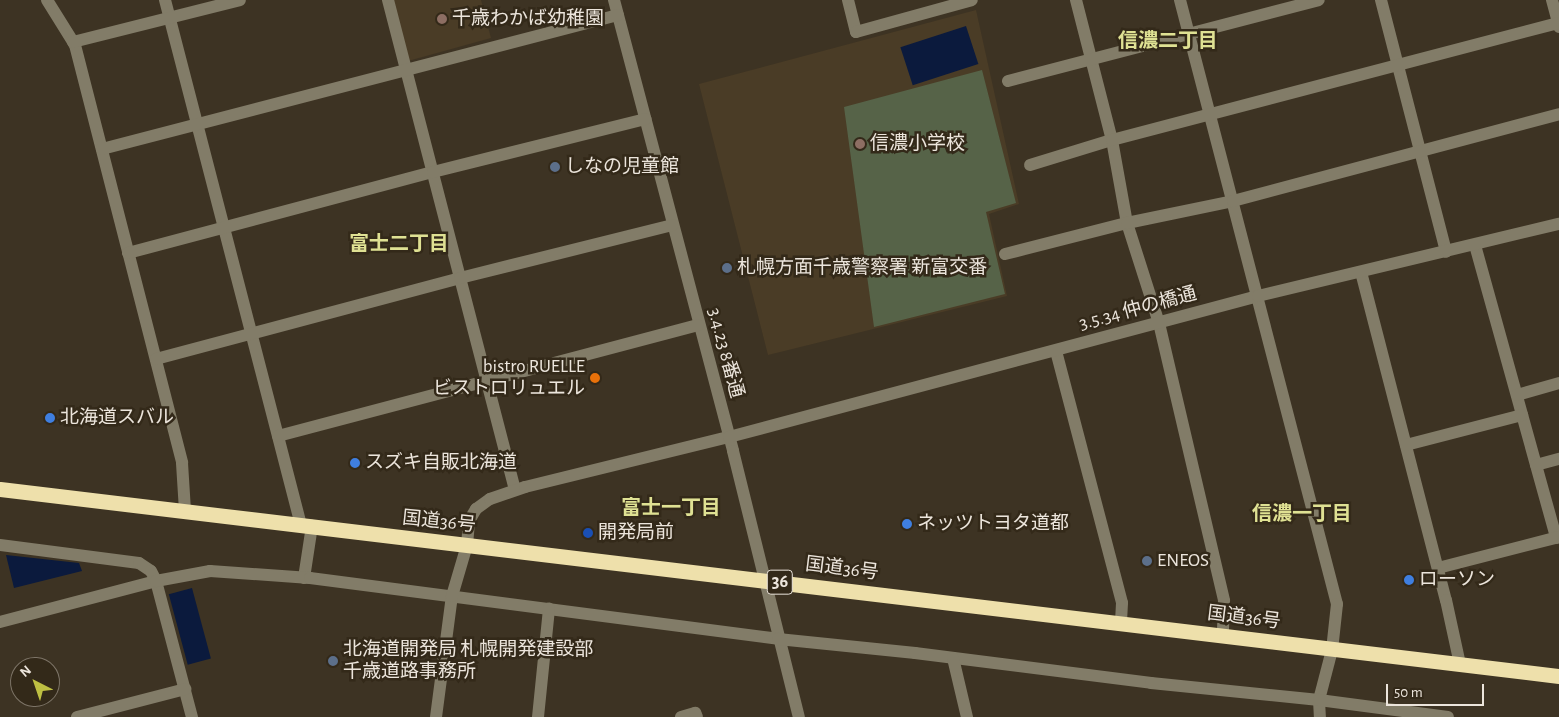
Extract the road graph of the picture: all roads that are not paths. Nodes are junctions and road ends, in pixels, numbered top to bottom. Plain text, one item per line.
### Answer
1 (47, 0) edge
2 (164, 0) edge
3 (240, 0) edge
4 (388, 0) edge
5 (848, 0) edge
6 (972, 0) edge
7 (1076, 0) edge
8 (1180, 0) edge
9 (1319, 0) edge
10 (1381, 0) edge
11 (1552, 0) edge
12 (617, 4) edge
13 (169, 18) junction
14 (1559, 25) edge
15 (1189, 34) junction
16 (73, 42) junction
17 (1091, 58) junction
18 (1398, 64) junction
19 (406, 70) junction
20 (1008, 81) dead end
21 (1210, 114) junction
22 (1559, 114) edge
23 (645, 120) junction
24 (196, 123) junction
25 (1112, 140) junction
26 (102, 149) junction
27 (1420, 150) junction
28 (1030, 164) dead end
29 (433, 172) junction
30 (1233, 201) junction
31 (1127, 223) junction
32 (1559, 224) edge
33 (672, 225) junction
34 (224, 227) junction
35 (1475, 245) junction
36 (1446, 252) junction
37 (128, 253) junction
38 (1005, 254) dead end
39 (1361, 272) junction
40 (460, 278) junction
41 (1258, 296) junction
42 (1160, 323) junction
43 (698, 325) junction
44 (251, 332) junction
45 (1056, 351) junction
46 (156, 359) junction
47 (487, 381) junction
48 (1559, 383) edge
49 (1516, 395) junction
50 (1522, 415) junction
51 (278, 436) junction
52 (729, 436) junction
53 (1406, 444) junction
54 (1559, 459) edge
55 (1536, 465) junction
56 (0, 489) edge
57 (515, 490) junction
58 (185, 511) junction
59 (307, 526) junction
60 (1557, 537) edge
61 (0, 545) edge
62 (467, 545) junction
63 (1438, 568) junction
64 (304, 578) junction
65 (764, 580) junction
66 (156, 581) junction
67 (452, 596) junction
68 (548, 609) junction
69 (0, 622) edge
70 (1121, 622) junction
71 (1223, 635) junction
72 (778, 639) junction
73 (1332, 650) junction
74 (953, 658) junction
75 (1460, 664) junction
76 (1559, 676) edge
77 (185, 689) junction
78 (1319, 700) junction
79 (91, 715) edge
80 (77, 717) edge
81 (192, 717) edge
82 (436, 717) edge
83 (538, 717) edge
84 (681, 717) edge
85 (697, 717) edge
86 (799, 717) edge
87 (967, 717) edge
88 (1320, 717) edge
89 (1448, 717) edge

1 - 16 street
2 - 13 street
3 - 13 street
4 - 19 street
5 - 6 street
7 - 17 street
8 - 15 street
9 - 15 street
10 - 18 street
11 - 14 street
12 - 19 street
12 - 23 street, 3.4.23 8番通
13 - 16 street
13 - 24 street
14 - 18 street
15 - 17 street
15 - 21 street
16 - 26 street
17 - 20 street
17 - 25 street
18 - 21 street
18 - 27 street
19 - 24 street
19 - 29 street
21 - 25 street
21 - 30 street
22 - 27 street
23 - 29 street
23 - 33 street, 3.4.23 8番通
24 - 26 street
24 - 34 street
25 - 28 street
25 - 31 street
26 - 37 street
27 - 30 street
27 - 36 street
29 - 34 street
29 - 40 street
30 - 31 street
30 - 41 street
31 - 38 street
31 - 42 street
32 - 35 street, 3.5.34 仲の橋通
33 - 40 street
33 - 43 street, 3.4.23 8番通
34 - 37 street
34 - 44 street
35 - 36 street, 3.5.34 仲の橋通
35 - 49 street
36 - 39 street, 3.5.34 仲の橋通
37 - 46 street
39 - 41 street, 3.5.34 仲の橋通
39 - 53 street
40 - 44 street
40 - 47 street
41 - 42 street, 3.5.34 仲の橋通
41 - 73 street
42 - 45 street, 3.5.34 仲の橋通
42 - 71 street
43 - 47 street
43 - 52 street, 3.4.23 8番通
44 - 46 street
44 - 51 street
45 - 52 street, 3.5.34 仲の橋通
45 - 70 street
46 - 58 street
47 - 51 street
47 - 57 street
48 - 49 street
49 - 50 street
50 - 53 street
50 - 55 street
51 - 59 street
52 - 57 street, 3.5.34 仲の橋通
52 - 65 street, 3.4.23 8番通
53 - 63 street
54 - 55 street
55 - 60 street
56 - 58 highway, 国道36号 / 36
57 - 62 street, 3.5.34 仲の橋通
58 - 59 highway, 国道36号 / 36
59 - 62 highway, 国道36号 / 36
59 - 64 street
60 - 63 street
61 - 66 street
62 - 65 highway, 国道36号 / 36
62 - 67 street, 3.5.34 仲の橋通
63 - 75 street
64 - 66 street
64 - 67 street
65 - 70 highway, 国道36号 / 36
65 - 72 street, 3.4.23 8番通
66 - 69 street
66 - 77 street
67 - 68 street
67 - 82 street, 3.5.34 仲の橋通
68 - 72 street
68 - 83 street
70 - 71 highway, 国道36号 / 36
71 - 73 highway, 国道36号 / 36
72 - 74 street
72 - 86 street, 3.4.23 8番通
73 - 75 highway, 国道36号 / 36
73 - 78 street
74 - 78 street
74 - 87 street
75 - 76 highway, 国道36号 / 36
77 - 79 street
77 - 81 street
78 - 88 street
78 - 89 street
79 - 80 street
84 - 85 street

